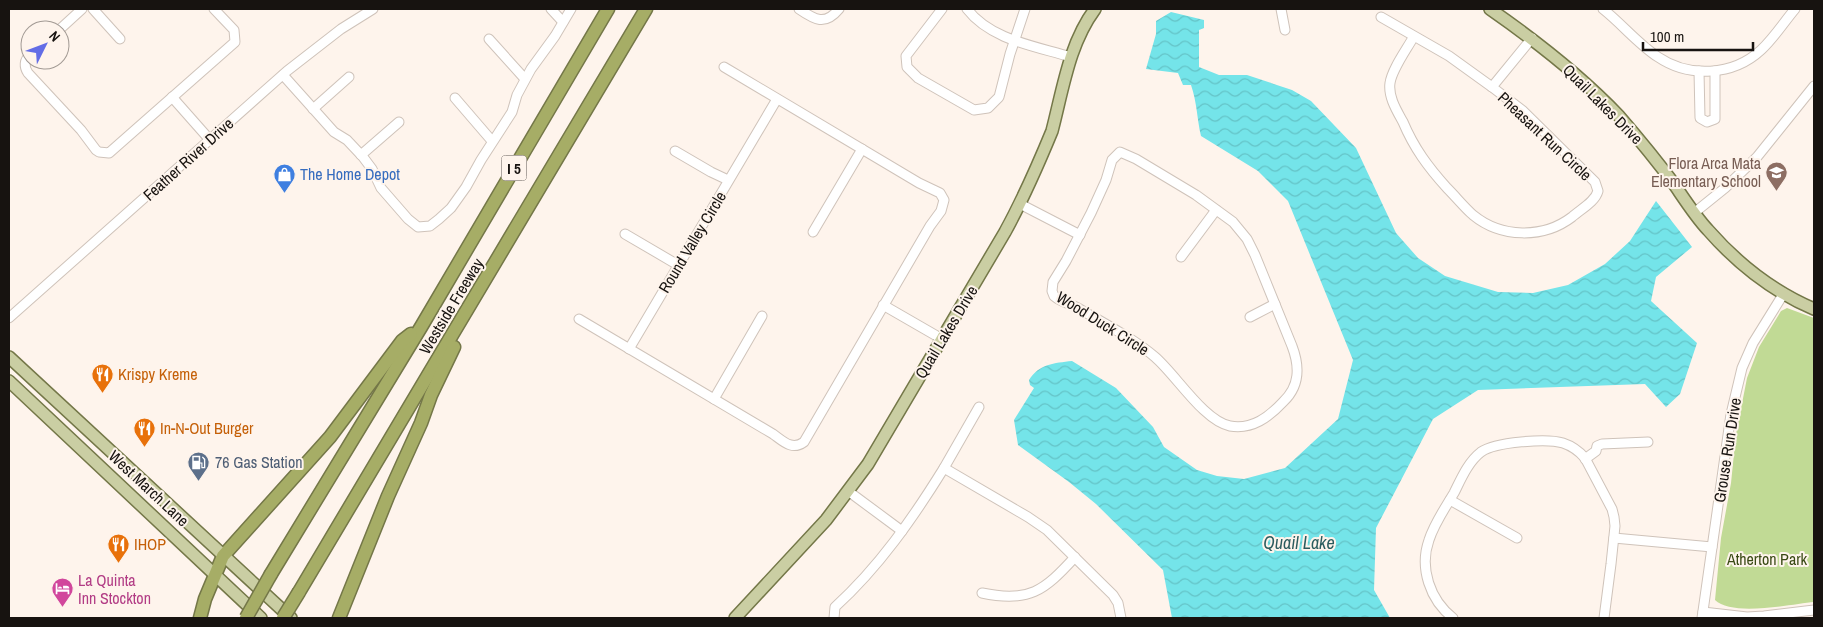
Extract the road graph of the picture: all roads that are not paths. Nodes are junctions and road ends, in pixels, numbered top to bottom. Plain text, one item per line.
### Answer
1 (82, 9) edge
2 (93, 9) edge
3 (214, 9) edge
4 (373, 9) edge
5 (552, 9) edge
6 (571, 9) edge
7 (608, 9) edge
8 (646, 9) edge
9 (799, 9) edge
10 (839, 9) edge
11 (942, 9) edge
12 (967, 9) edge
13 (1025, 9) edge
14 (1095, 9) edge
15 (1281, 9) edge
16 (1490, 9) edge
17 (1603, 9) edge
18 (1795, 9) edge
19 (1381, 17) dead end
20 (70, 20) edge
21 (563, 22) junction
22 (1285, 30) dead end
23 (1414, 36) junction
24 (1532, 38) junction
25 (120, 39) dead end
26 (489, 39) dead end
27 (1015, 40) junction
28 (1071, 57) junction
29 (724, 67) dead end
30 (26, 70) edge
31 (1699, 71) junction
32 (1715, 71) junction
33 (283, 75) junction
34 (349, 77) dead end
35 (525, 79) junction
36 (1814, 86) edge
37 (1492, 87) junction
38 (172, 97) junction
39 (455, 98) dead end
40 (777, 99) junction
41 (313, 109) junction
42 (398, 122) dead end
43 (210, 140) junction
44 (492, 141) junction
45 (862, 149) junction
46 (675, 151) dead end
47 (361, 155) junction
48 (728, 180) junction
49 (1020, 204) junction
50 (1216, 210) junction
51 (1694, 212) junction
52 (813, 232) dead end
53 (625, 234) dead end
54 (1080, 235) junction
55 (1181, 257) dead end
56 (678, 265) junction
57 (1784, 293) junction
58 (474, 298) junction
59 (1275, 304) junction
60 (883, 305) junction
61 (1814, 309) edge
62 (762, 316) dead end
63 (1250, 316) dead end
64 (9, 318) edge
65 (579, 319) dead end
66 (421, 327) junction
67 (942, 338) junction
68 (629, 349) junction
69 (9, 357) edge
70 (9, 381) edge
71 (714, 399) junction
72 (979, 407) dead end
73 (1648, 442) dead end
74 (1585, 459) junction
75 (944, 468) junction
76 (848, 491) junction
77 (1450, 500) junction
78 (902, 531) junction
79 (1517, 538) dead end
80 (1614, 538) junction
81 (1712, 547) junction
82 (223, 556) junction
83 (1075, 556) junction
84 (215, 575) junction
85 (982, 593) dead end
86 (1814, 610) edge
87 (1702, 615) edge
88 (1798, 615) edge
89 (200, 618) edge
90 (246, 618) edge
91 (260, 618) edge
92 (283, 618) edge
93 (291, 618) edge
94 (340, 618) edge
95 (735, 618) edge
96 (834, 618) edge
97 (1121, 618) edge
98 (1453, 618) edge
99 (1604, 618) edge

1 - 20 street
2 - 25 street
3 - 38 street
4 - 33 street, Feather River Drive
5 - 21 street
6 - 21 street
7 - 66 highway, Westside Freeway / I 5
8 - 58 highway, Westside Freeway / I 5
9 - 10 street
11 - 27 street
12 - 27 street
13 - 27 street
14 - 28 main road, Quail Lakes Drive
15 - 22 street
16 - 24 main road, Quail Lakes Drive
17 - 31 street
18 - 32 street
19 - 23 street, Pheasant Run Circle
21 - 35 street
23 - 37 street, Pheasant Run Circle
23 - 37 street, Pheasant Run Circle
24 - 37 street, Pheasant Run Circle
24 - 51 main road, Quail Lakes Drive
26 - 35 street
27 - 28 street
28 - 49 main road, Quail Lakes Drive
29 - 40 street
30 - 38 street
31 - 32 street
31 - 32 street
33 - 41 street
33 - 43 street, Feather River Drive
34 - 41 street
35 - 44 street
36 - 51 street
38 - 43 street
39 - 44 street
40 - 45 street
40 - 48 street, Round Valley Circle
41 - 47 street
42 - 47 street
43 - 64 street, Feather River Drive
44 - 47 street
45 - 52 street
45 - 60 street
46 - 48 street
48 - 56 street, Round Valley Circle
49 - 54 street
49 - 67 main road, Quail Lakes Drive
50 - 54 street, Wood Duck Circle
50 - 55 street
50 - 59 street, Wood Duck Circle
51 - 57 main road, Quail Lakes Drive
53 - 56 street
54 - 59 street, Wood Duck Circle
56 - 68 street, Round Valley Circle
57 - 61 main road, Quail Lakes Drive
57 - 81 street, Grouse Run Drive
58 - 92 highway, Westside Freeway / I 5, bridge
58 - 94 highway
59 - 63 street
60 - 67 street
60 - 71 street
62 - 71 street
65 - 68 street
66 - 82 highway
66 - 90 highway, Westside Freeway / I 5, bridge
67 - 76 main road, Quail Lakes Drive
68 - 71 street
69 - 82 main road, West March Lane
70 - 84 main road, West March Lane
72 - 75 street
73 - 74 street
74 - 77 street
74 - 80 street
75 - 78 street
75 - 83 street
76 - 78 street
76 - 95 main road, Quail Lakes Drive
77 - 79 street
77 - 98 street
78 - 96 street
80 - 81 street
80 - 99 street
81 - 87 street, Grouse Run Drive
82 - 84 highway
82 - 93 main road, West March Lane
83 - 85 street
83 - 97 street
84 - 89 highway
84 - 91 main road, West March Lane
86 - 88 street
87 - 88 street

